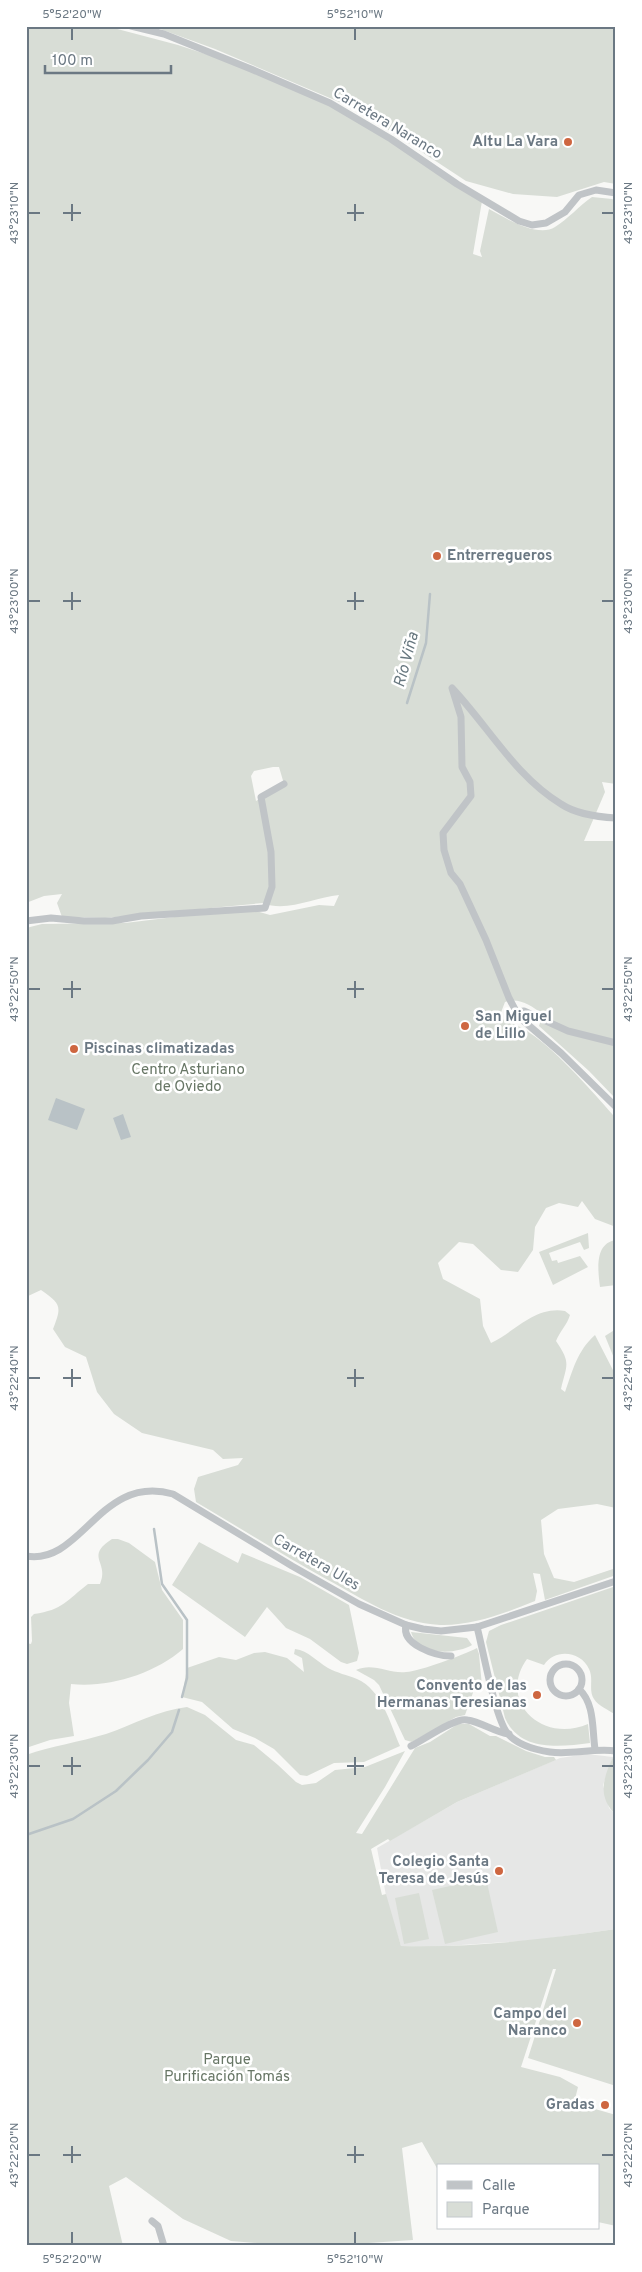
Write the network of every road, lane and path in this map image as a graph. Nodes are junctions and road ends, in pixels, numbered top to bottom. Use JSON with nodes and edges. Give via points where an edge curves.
{"nodes":[{"id":1,"x":132,"y":26,"type":"edge"},
{"id":2,"x":616,"y":193,"type":"edge"},
{"id":3,"x":284,"y":784,"type":"dead end"},
{"id":4,"x":616,"y":818,"type":"edge"},
{"id":5,"x":26,"y":921,"type":"edge"},
{"id":6,"x":518,"y":1012,"type":"junction"},
{"id":7,"x":616,"y":1043,"type":"edge"},
{"id":8,"x":616,"y":1107,"type":"edge"},
{"id":9,"x":26,"y":1556,"type":"edge"},
{"id":10,"x":616,"y":1581,"type":"edge"},
{"id":11,"x":406,"y":1625,"type":"junction"},
{"id":12,"x":477,"y":1627,"type":"junction"},
{"id":13,"x":450,"y":1656,"type":"dead end"},
{"id":14,"x":579,"y":1689,"type":"junction"},
{"id":15,"x":508,"y":1734,"type":"junction"},
{"id":16,"x":411,"y":1746,"type":"dead end"},
{"id":17,"x":595,"y":1749,"type":"junction"},
{"id":18,"x":616,"y":1751,"type":"edge"},
{"id":19,"x":152,"y":2221,"type":"dead end"},
{"id":20,"x":164,"y":2246,"type":"edge"}],
"edges":[{"from":1,"to":2,"type":"street","name":"Carretera Naranco","via":[[164,34],[251,68],[330,104],[519,221],[532,225],[546,224],[565,212],[579,194],[596,190]]},
{"from":3,"to":5,"type":"street","via":[[261,797],[271,852],[272,886],[265,908],[141,916],[112,921],[51,918]]},
{"from":4,"to":6,"type":"street","via":[[597,817],[562,805],[525,776],[452,688],[461,717],[462,767],[470,782],[471,796],[443,833],[444,850],[451,873],[460,884]]},
{"from":6,"to":7,"type":"street","via":[[524,1010],[568,1031]]},
{"from":6,"to":8,"type":"street","via":[[519,1017],[562,1052]]},
{"from":9,"to":11,"type":"street","name":"Carretera Ules","via":[[48,1554],[67,1544],[112,1504],[132,1493],[152,1489],[173,1494],[359,1604]]},
{"from":10,"to":12,"type":"street","name":"Carretera Ules"},
{"from":11,"to":12,"type":"street","name":"Carretera Ules","via":[[441,1631]]},
{"from":11,"to":13,"type":"street","via":[[407,1635],[416,1644],[442,1656]]},
{"from":12,"to":15,"type":"street","via":[[500,1719]]},
{"from":14,"to":14,"type":"street","via":[[582,1677],[575,1666],[562,1664],[552,1672],[550,1685],[556,1693],[570,1695]]},
{"from":14,"to":17,"type":"street","via":[[590,1706]]},
{"from":15,"to":16,"type":"street","via":[[460,1719]]},
{"from":15,"to":17,"type":"street","via":[[528,1747],[552,1752]]},
{"from":17,"to":18,"type":"street"},
{"from":19,"to":20,"type":"street","via":[[158,2226]]}]}
